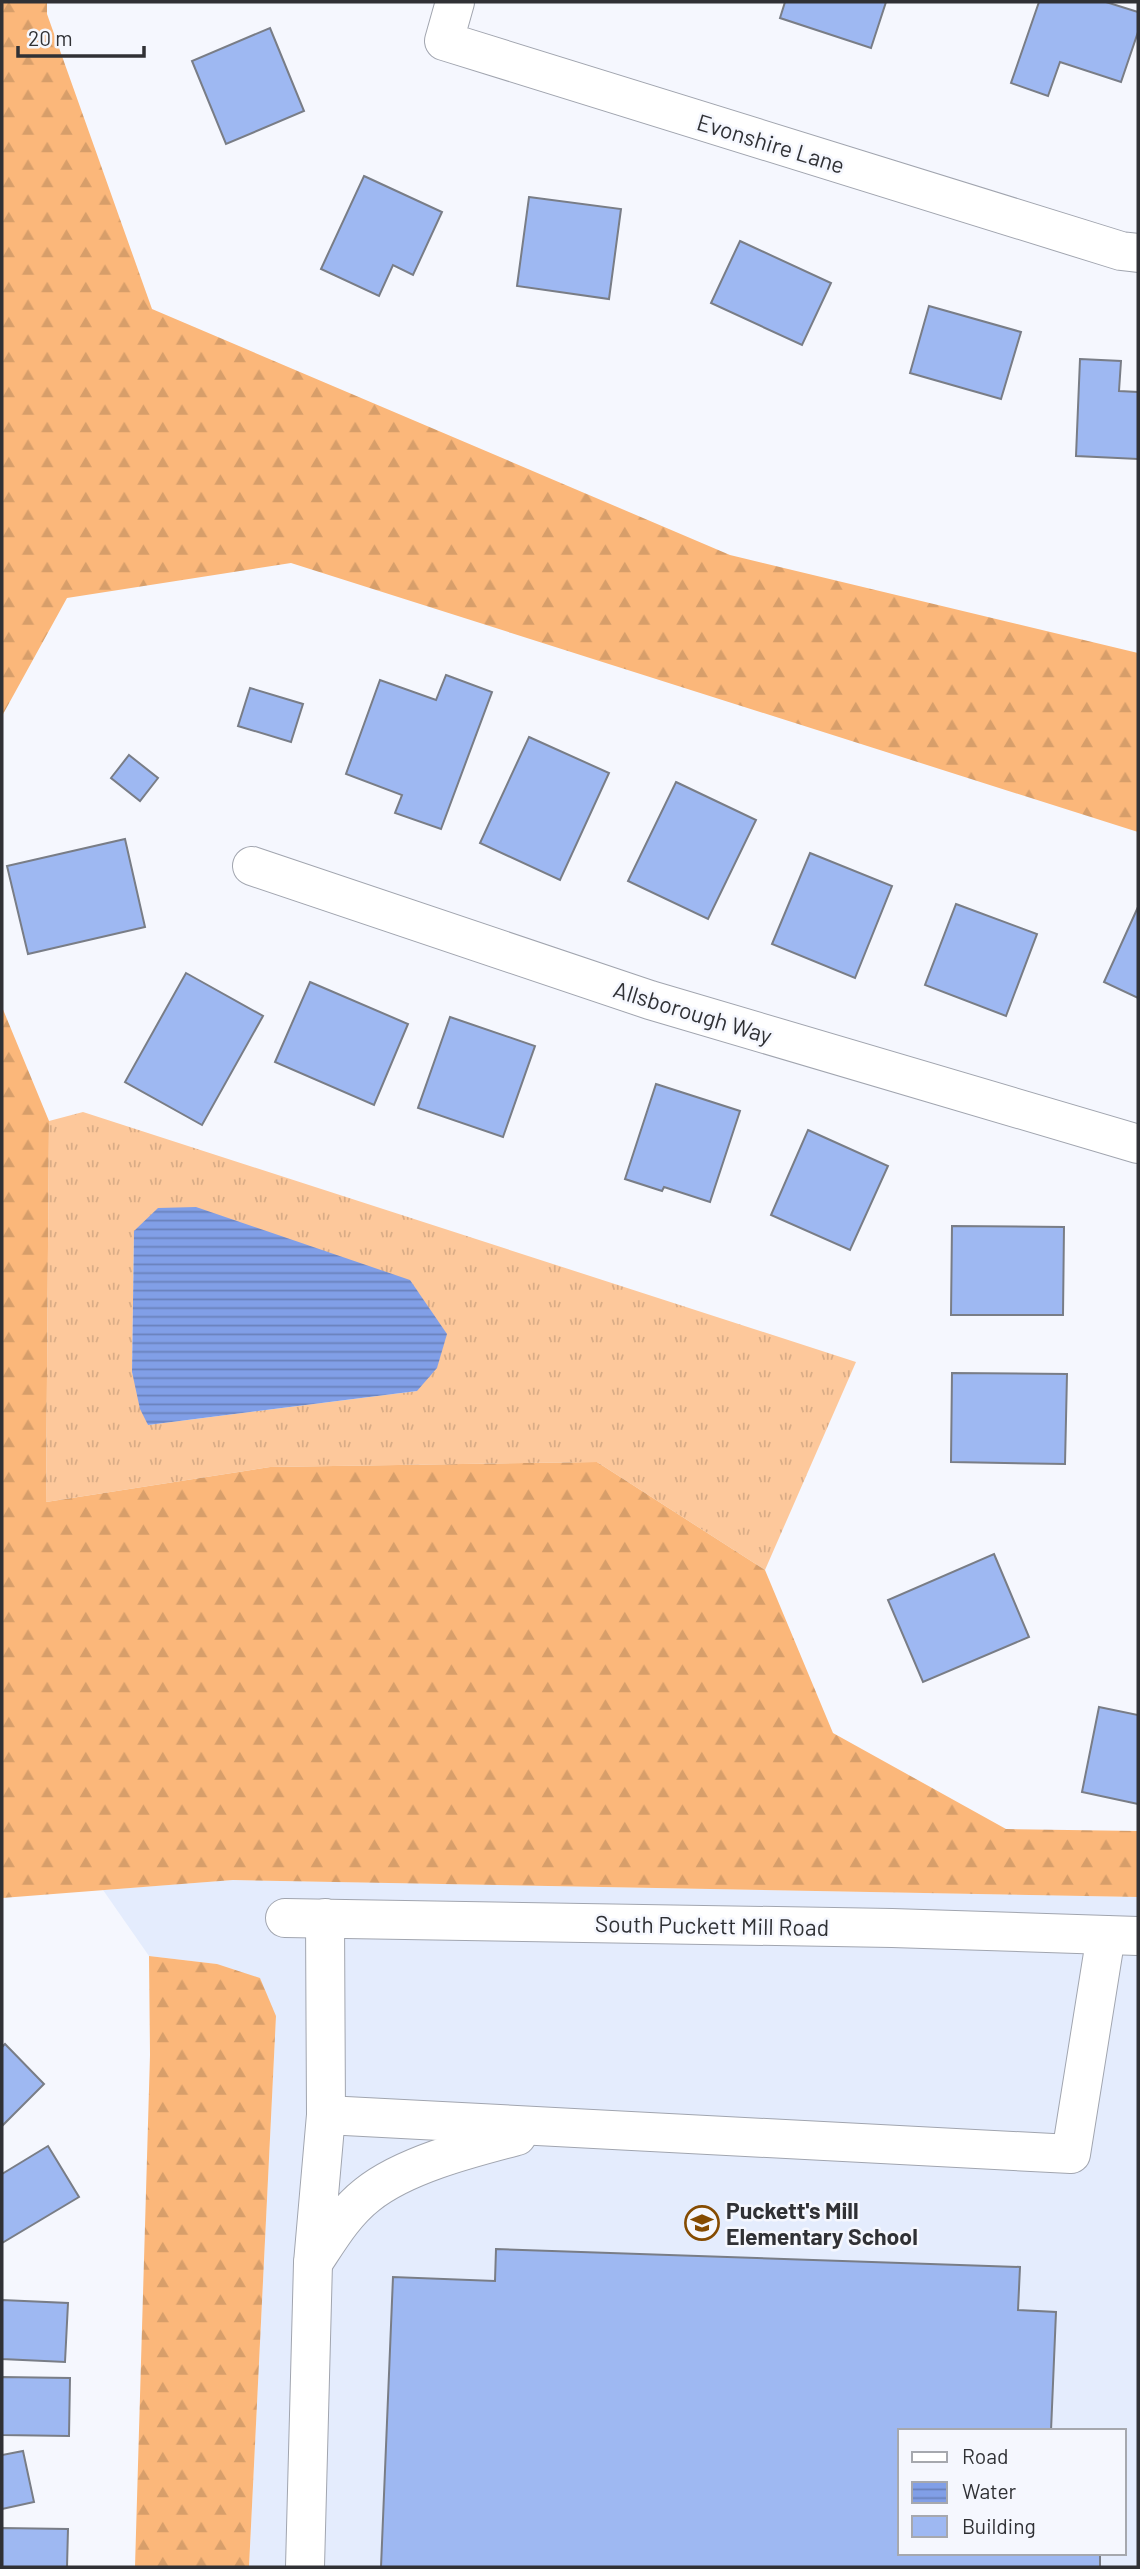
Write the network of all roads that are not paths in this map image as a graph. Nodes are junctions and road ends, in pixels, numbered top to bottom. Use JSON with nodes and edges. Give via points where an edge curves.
{"nodes":[{"id":1,"x":456,"y":2,"type":"edge"},
{"id":2,"x":1138,"y":253,"type":"edge"},
{"id":3,"x":251,"y":866,"type":"dead end"},
{"id":4,"x":1138,"y":1144,"type":"edge"},
{"id":5,"x":285,"y":1918,"type":"dead end"},
{"id":6,"x":325,"y":1918,"type":"junction"},
{"id":7,"x":1122,"y":1936,"type":"edge"},
{"id":8,"x":326,"y":2115,"type":"junction"},
{"id":9,"x":578,"y":2128,"type":"junction"},
{"id":10,"x":313,"y":2263,"type":"junction"},
{"id":11,"x":305,"y":2567,"type":"edge"}],
"edges":[{"from":1,"to":2,"type":"street","name":"Evonshire Lane","via":[[444,41]]},
{"from":3,"to":4,"type":"street","name":"Allsborough Way","via":[[650,1000]]},
{"from":5,"to":6,"type":"street","name":"South Puckett Mill Road"},
{"from":6,"to":7,"type":"street","name":"South Puckett Mill Road"},
{"from":6,"to":8,"type":"street"},
{"from":7,"to":9,"type":"street","via":[[1071,2154]]},
{"from":8,"to":9,"type":"street"},
{"from":8,"to":10,"type":"street"},
{"from":9,"to":10,"type":"street","via":[[540,2131],[480,2145],[392,2179],[366,2195],[343,2218]]},
{"from":10,"to":11,"type":"street"}]}
